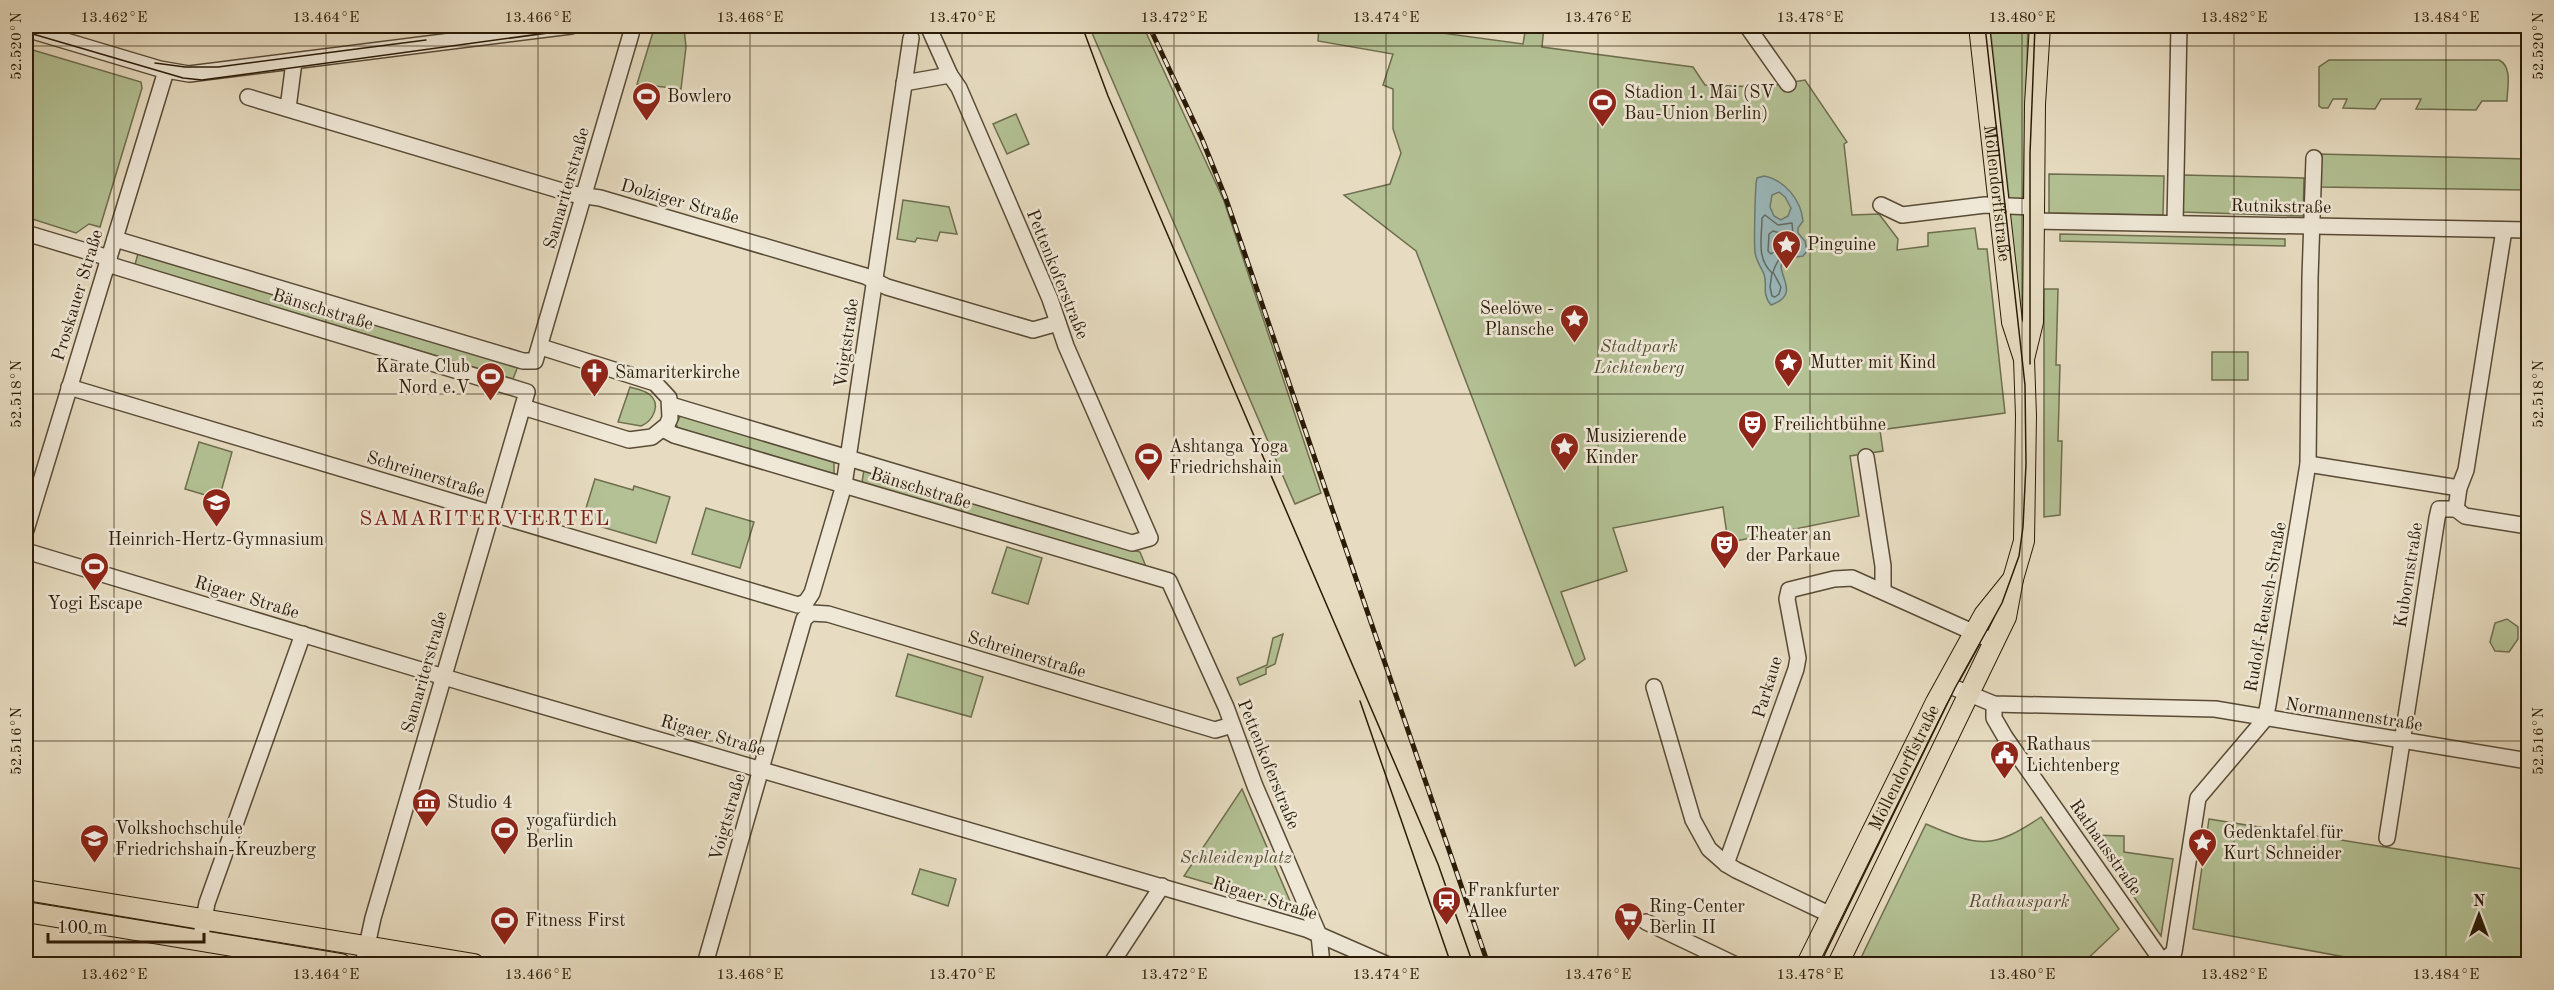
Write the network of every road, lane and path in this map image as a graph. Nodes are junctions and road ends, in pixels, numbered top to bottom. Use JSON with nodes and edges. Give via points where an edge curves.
{"nodes":[{"id":1,"x":571,"y":26,"type":"edge"},
{"id":2,"x":631,"y":26,"type":"edge"},
{"id":3,"x":928,"y":26,"type":"edge"},
{"id":4,"x":1747,"y":26,"type":"edge"},
{"id":5,"x":1979,"y":26,"type":"edge"},
{"id":6,"x":2040,"y":26,"type":"edge"},
{"id":7,"x":2179,"y":26,"type":"edge"},
{"id":8,"x":26,"y":29,"type":"edge"},
{"id":9,"x":488,"y":31,"type":"edge"},
{"id":10,"x":911,"y":38,"type":"dead end"},
{"id":11,"x":294,"y":62,"type":"junction"},
{"id":12,"x":166,"y":70,"type":"junction"},
{"id":13,"x":950,"y":75,"type":"junction"},
{"id":14,"x":904,"y":83,"type":"junction"},
{"id":15,"x":1788,"y":84,"type":"dead end"},
{"id":16,"x":248,"y":97,"type":"dead end"},
{"id":17,"x":288,"y":108,"type":"junction"},
{"id":18,"x":2314,"y":158,"type":"dead end"},
{"id":19,"x":584,"y":196,"type":"junction"},
{"id":20,"x":1881,"y":205,"type":"dead end"},
{"id":21,"x":2000,"y":207,"type":"junction"},
{"id":22,"x":2033,"y":214,"type":"junction"},
{"id":23,"x":2175,"y":223,"type":"junction"},
{"id":24,"x":2313,"y":227,"type":"junction"},
{"id":25,"x":2504,"y":230,"type":"junction"},
{"id":26,"x":2529,"y":230,"type":"edge"},
{"id":27,"x":26,"y":233,"type":"edge"},
{"id":28,"x":115,"y":238,"type":"junction"},
{"id":29,"x":108,"y":261,"type":"junction"},
{"id":30,"x":874,"y":281,"type":"junction"},
{"id":31,"x":1058,"y":323,"type":"junction"},
{"id":32,"x":538,"y":354,"type":"junction"},
{"id":33,"x":2024,"y":359,"type":"junction"},
{"id":34,"x":69,"y":387,"type":"junction"},
{"id":35,"x":527,"y":392,"type":"joint"},
{"id":36,"x":671,"y":405,"type":"junction"},
{"id":37,"x":523,"y":407,"type":"junction"},
{"id":38,"x":663,"y":429,"type":"junction"},
{"id":39,"x":1866,"y":457,"type":"dead end"},
{"id":40,"x":849,"y":458,"type":"junction"},
{"id":41,"x":2308,"y":464,"type":"junction"},
{"id":42,"x":844,"y":485,"type":"junction"},
{"id":43,"x":2459,"y":488,"type":"junction"},
{"id":44,"x":2456,"y":509,"type":"junction"},
{"id":45,"x":491,"y":513,"type":"junction"},
{"id":46,"x":2529,"y":526,"type":"edge"},
{"id":47,"x":26,"y":530,"type":"edge"},
{"id":48,"x":1150,"y":538,"type":"joint"},
{"id":49,"x":26,"y":551,"type":"edge"},
{"id":50,"x":2013,"y":579,"type":"junction"},
{"id":51,"x":1170,"y":581,"type":"joint"},
{"id":52,"x":1883,"y":591,"type":"junction"},
{"id":53,"x":808,"y":607,"type":"junction"},
{"id":54,"x":1974,"y":632,"type":"junction"},
{"id":55,"x":303,"y":634,"type":"junction"},
{"id":56,"x":1995,"y":642,"type":"junction"},
{"id":57,"x":443,"y":676,"type":"junction"},
{"id":58,"x":1946,"y":684,"type":"junction"},
{"id":59,"x":1654,"y":687,"type":"dead end"},
{"id":60,"x":1970,"y":694,"type":"junction"},
{"id":61,"x":1994,"y":704,"type":"junction"},
{"id":62,"x":2265,"y":719,"type":"junction"},
{"id":63,"x":1232,"y":725,"type":"junction"},
{"id":64,"x":2402,"y":741,"type":"junction"},
{"id":65,"x":2529,"y":761,"type":"edge"},
{"id":66,"x":761,"y":769,"type":"junction"},
{"id":67,"x":2387,"y":838,"type":"dead end"},
{"id":68,"x":1726,"y":864,"type":"junction"},
{"id":69,"x":1162,"y":886,"type":"junction"},
{"id":70,"x":26,"y":890,"type":"edge"},
{"id":71,"x":26,"y":912,"type":"edge"},
{"id":72,"x":1831,"y":915,"type":"junction"},
{"id":73,"x":203,"y":920,"type":"junction"},
{"id":74,"x":1646,"y":922,"type":"dead end"},
{"id":75,"x":1319,"y":935,"type":"junction"},
{"id":76,"x":200,"y":941,"type":"junction"},
{"id":77,"x":365,"y":956,"type":"edge"},
{"id":78,"x":253,"y":957,"type":"edge"},
{"id":79,"x":2163,"y":963,"type":"edge"},
{"id":80,"x":341,"y":964,"type":"edge"},
{"id":81,"x":474,"y":964,"type":"edge"},
{"id":82,"x":705,"y":964,"type":"edge"},
{"id":83,"x":1111,"y":964,"type":"edge"},
{"id":84,"x":1322,"y":964,"type":"edge"},
{"id":85,"x":1386,"y":964,"type":"edge"},
{"id":86,"x":1734,"y":964,"type":"edge"},
{"id":87,"x":1807,"y":964,"type":"edge"},
{"id":88,"x":1838,"y":964,"type":"edge"}],
"edges":[{"from":1,"to":9,"type":"street"},
{"from":2,"to":19,"type":"street","name":"Samariterstraße"},
{"from":3,"to":13,"type":"street","name":"Pettenkoferstraße"},
{"from":4,"to":15,"type":"street"},
{"from":5,"to":21,"type":"main road","name":"Möllendorffstraße"},
{"from":6,"to":22,"type":"main road","name":"Möllendorffstraße","via":[[2034,104]]},
{"from":7,"to":23,"type":"street"},
{"from":8,"to":12,"type":"street"},
{"from":9,"to":11,"type":"street"},
{"from":10,"to":14,"type":"street","name":"Voigtstraße"},
{"from":11,"to":12,"type":"street","via":[[189,74]]},
{"from":11,"to":17,"type":"street"},
{"from":12,"to":28,"type":"street","name":"Proskauer Straße"},
{"from":13,"to":14,"type":"street"},
{"from":13,"to":31,"type":"street","name":"Pettenkoferstraße","via":[[959,88]]},
{"from":14,"to":30,"type":"street","name":"Voigtstraße"},
{"from":16,"to":17,"type":"street","name":"Dolziger Straße"},
{"from":17,"to":19,"type":"street","name":"Dolziger Straße"},
{"from":18,"to":24,"type":"street","name":"Rudolf-Reusch-Straße"},
{"from":19,"to":30,"type":"street","name":"Dolziger Straße"},
{"from":19,"to":32,"type":"street","name":"Samariterstraße"},
{"from":20,"to":21,"type":"street","name":"Rutnikstraße","via":[[1902,214],[1985,205]]},
{"from":21,"to":22,"type":"street","name":"Rutnikstraße"},
{"from":21,"to":33,"type":"main road","name":"Möllendorffstraße","via":[[2012,322]]},
{"from":22,"to":23,"type":"street","name":"Rutnikstraße"},
{"from":22,"to":33,"type":"main road","name":"Möllendorffstraße","via":[[2033,322]]},
{"from":23,"to":24,"type":"street","name":"Rutnikstraße"},
{"from":24,"to":25,"type":"street","name":"Rutnikstraße"},
{"from":24,"to":41,"type":"street","name":"Rudolf-Reusch-Straße"},
{"from":25,"to":26,"type":"street","name":"Rutnikstraße"},
{"from":25,"to":43,"type":"street","via":[[2468,460]]},
{"from":27,"to":29,"type":"street","name":"Bänschstraße"},
{"from":28,"to":29,"type":"street","name":"Proskauer Straße"},
{"from":28,"to":32,"type":"street","name":"Bänschstraße","via":[[524,361]]},
{"from":29,"to":34,"type":"street","name":"Proskauer Straße"},
{"from":29,"to":35,"type":"street","name":"Bänschstraße"},
{"from":30,"to":31,"type":"street","name":"Dolziger Straße","via":[[1033,330]]},
{"from":30,"to":40,"type":"street","name":"Voigtstraße"},
{"from":31,"to":48,"type":"street","name":"Pettenkoferstraße"},
{"from":32,"to":36,"type":"street","name":"Bänschstraße","via":[[644,378],[663,389]]},
{"from":33,"to":50,"type":"main road","name":"Möllendorffstraße","via":[[2024,541]]},
{"from":34,"to":45,"type":"street","name":"Schreinerstraße"},
{"from":34,"to":47,"type":"street","name":"Proskauer Straße"},
{"from":35,"to":37,"type":"street","name":"Samariterstraße"},
{"from":36,"to":38,"type":"street","via":[[670,418]]},
{"from":36,"to":40,"type":"street","name":"Bänschstraße"},
{"from":37,"to":38,"type":"street","via":[[629,440],[646,440]]},
{"from":37,"to":45,"type":"street","name":"Samariterstraße"},
{"from":38,"to":42,"type":"street","name":"Bänschstraße"},
{"from":39,"to":52,"type":"street","via":[[1883,566]]},
{"from":40,"to":42,"type":"street","name":"Voigtstraße"},
{"from":40,"to":48,"type":"street","name":"Bänschstraße","via":[[1132,543]]},
{"from":41,"to":43,"type":"street"},
{"from":41,"to":62,"type":"street","name":"Rudolf-Reusch-Straße"},
{"from":42,"to":51,"type":"street","name":"Bänschstraße"},
{"from":42,"to":53,"type":"street","name":"Voigtstraße"},
{"from":43,"to":44,"type":"street"},
{"from":44,"to":46,"type":"street","via":[[2465,516]]},
{"from":44,"to":64,"type":"street","name":"Kubornstraße","via":[[2439,509]]},
{"from":45,"to":53,"type":"street","name":"Schreinerstraße"},
{"from":45,"to":57,"type":"street","name":"Samariterstraße"},
{"from":49,"to":55,"type":"street","name":"Rigaer Straße"},
{"from":50,"to":54,"type":"main road","name":"Möllendorffstraße","via":[[1990,604]]},
{"from":50,"to":56,"type":"main road","name":"Möllendorffstraße","via":[[2006,617]]},
{"from":51,"to":63,"type":"street","name":"Pettenkoferstraße"},
{"from":52,"to":54,"type":"street","name":"Parkaue"},
{"from":52,"to":68,"type":"street","name":"Parkaue","via":[[1852,578],[1789,590],[1796,669]]},
{"from":53,"to":63,"type":"street","name":"Schreinerstraße","via":[[1215,730]]},
{"from":53,"to":66,"type":"street","name":"Voigtstraße"},
{"from":54,"to":56,"type":"street","name":"Parkaue"},
{"from":54,"to":58,"type":"main road","name":"Möllendorffstraße"},
{"from":55,"to":57,"type":"street","name":"Rigaer Straße"},
{"from":55,"to":73,"type":"street"},
{"from":56,"to":60,"type":"main road","name":"Möllendorffstraße"},
{"from":57,"to":66,"type":"street","name":"Rigaer Straße"},
{"from":57,"to":77,"type":"street","name":"Samariterstraße"},
{"from":58,"to":60,"type":"street"},
{"from":58,"to":72,"type":"main road","name":"Möllendorffstraße"},
{"from":59,"to":68,"type":"street","via":[[1693,820],[1709,849]]},
{"from":60,"to":61,"type":"street"},
{"from":60,"to":88,"type":"main road","name":"Möllendorffstraße"},
{"from":61,"to":62,"type":"street","name":"Normannenstraße","via":[[2215,709]]},
{"from":61,"to":79,"type":"street","name":"Rathausstraße","via":[[1994,718],[2005,737]]},
{"from":62,"to":64,"type":"street","name":"Normannenstraße"},
{"from":62,"to":79,"type":"street","name":"Rudolf-Reusch-Straße","via":[[2199,798],[2174,952]]},
{"from":63,"to":75,"type":"street","name":"Pettenkoferstraße"},
{"from":64,"to":65,"type":"street","name":"Normannenstraße"},
{"from":64,"to":67,"type":"street","name":"Kubornstraße"},
{"from":66,"to":69,"type":"street","name":"Rigaer Straße"},
{"from":66,"to":82,"type":"street","name":"Voigtstraße"},
{"from":68,"to":72,"type":"street"},
{"from":69,"to":75,"type":"street","name":"Rigaer Straße"},
{"from":69,"to":83,"type":"street"},
{"from":70,"to":73,"type":"main road"},
{"from":71,"to":76,"type":"main road"},
{"from":72,"to":87,"type":"main road","name":"Möllendorffstraße"},
{"from":73,"to":76,"type":"street"},
{"from":73,"to":77,"type":"main road"},
{"from":74,"to":86,"type":"street"},
{"from":75,"to":84,"type":"street","name":"Pettenkoferstraße"},
{"from":75,"to":85,"type":"street","name":"Rigaer Straße"},
{"from":76,"to":78,"type":"main road"},
{"from":77,"to":81,"type":"main road"},
{"from":78,"to":80,"type":"main road"}]}
